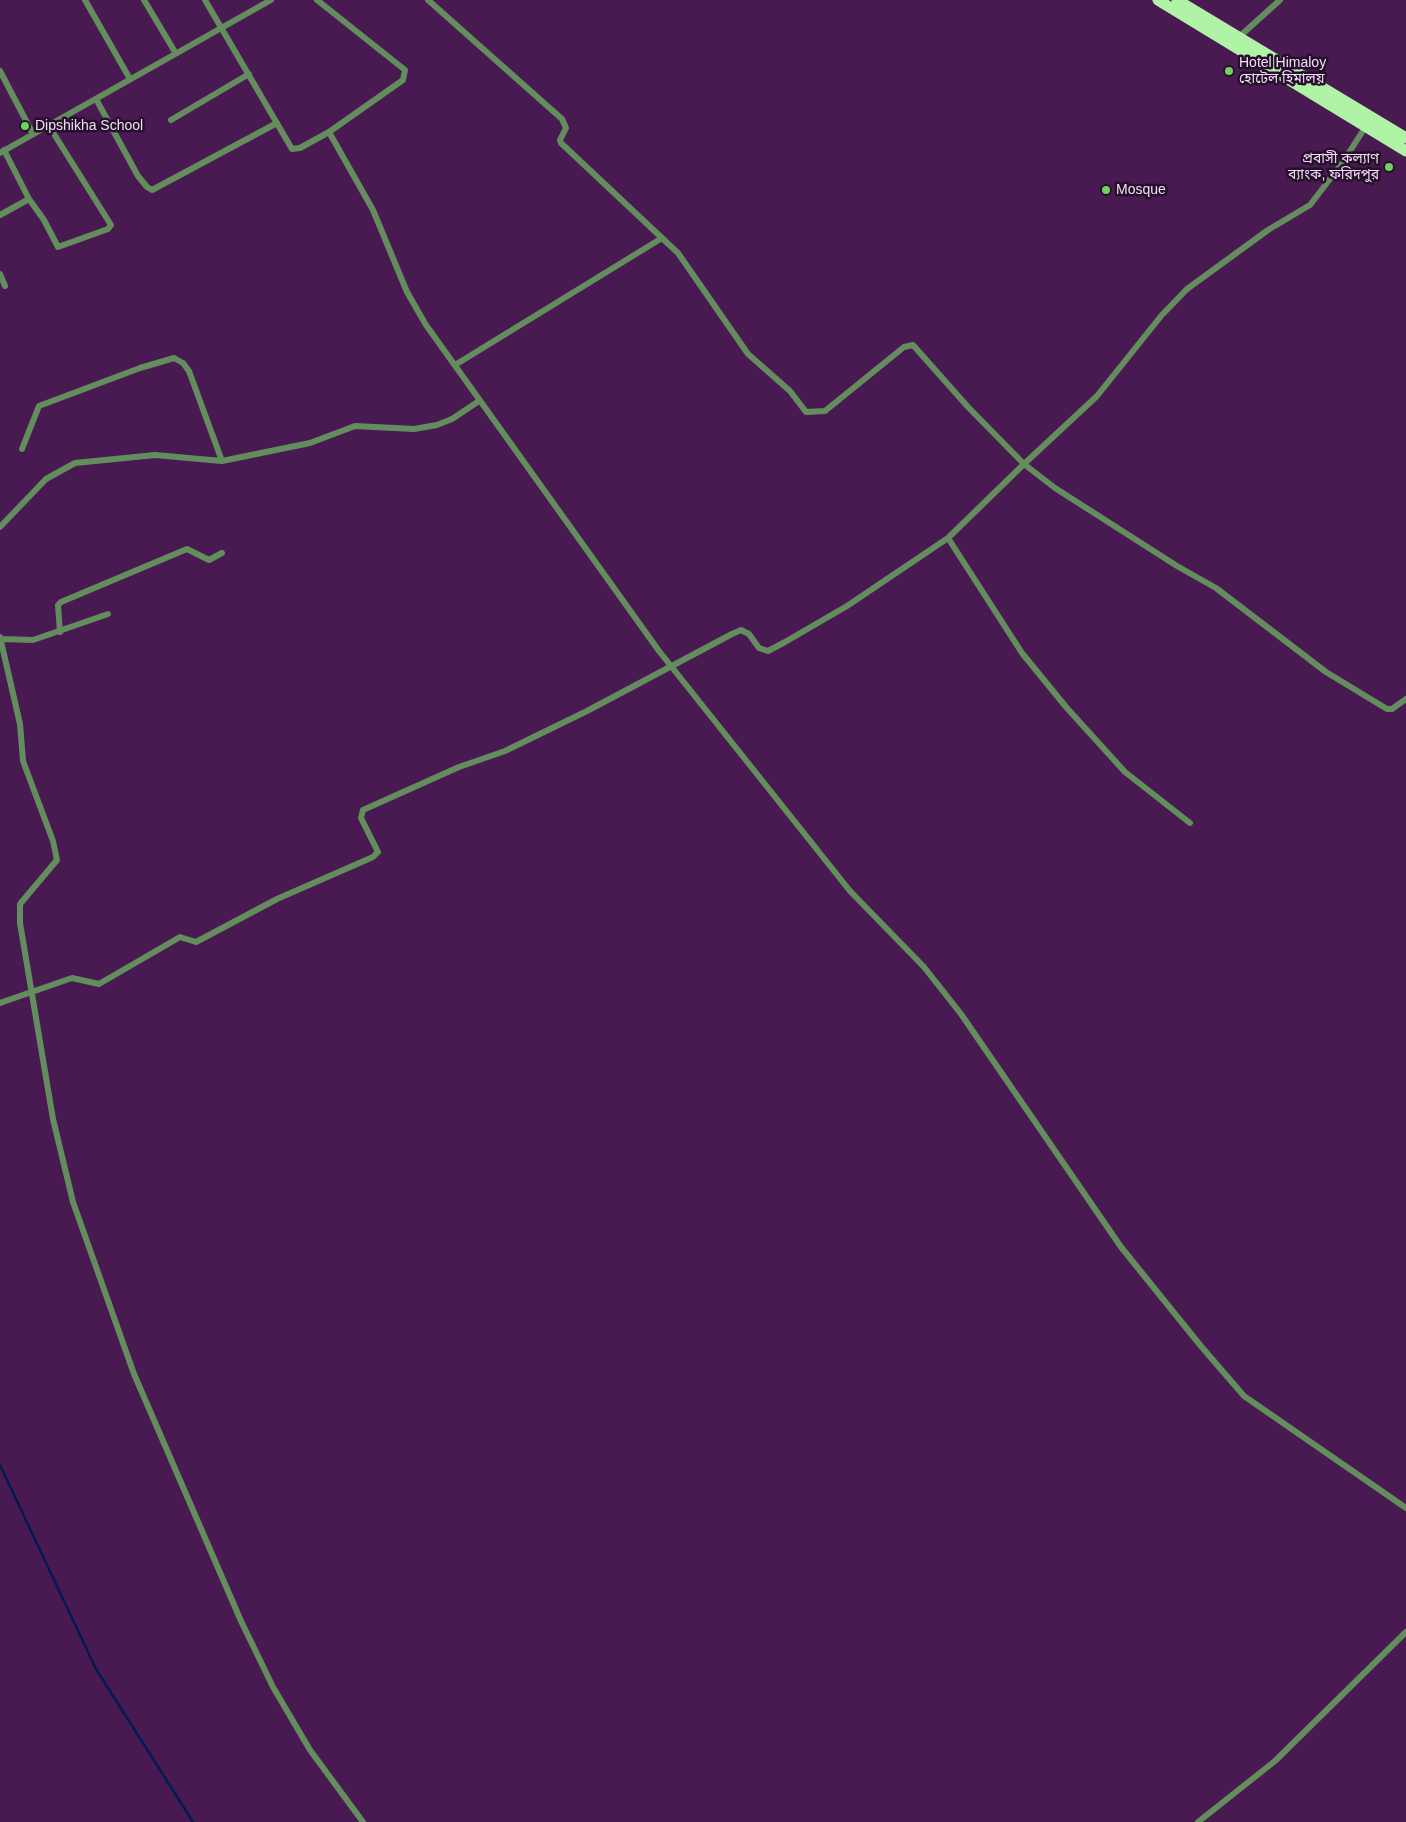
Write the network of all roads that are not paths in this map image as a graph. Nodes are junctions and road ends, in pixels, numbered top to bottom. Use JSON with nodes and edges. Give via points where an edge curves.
{"nodes":[{"id":1,"x":85,"y":0,"type":"edge"},
{"id":2,"x":144,"y":0,"type":"edge"},
{"id":3,"x":205,"y":0,"type":"edge"},
{"id":4,"x":271,"y":0,"type":"edge"},
{"id":5,"x":317,"y":0,"type":"edge"},
{"id":6,"x":428,"y":0,"type":"edge"},
{"id":7,"x":1158,"y":0,"type":"edge"},
{"id":8,"x":1280,"y":0,"type":"edge"},
{"id":9,"x":1175,"y":3,"type":"edge"},
{"id":10,"x":221,"y":28,"type":"junction"},
{"id":11,"x":1239,"y":38,"type":"junction"},
{"id":12,"x":175,"y":52,"type":"junction"},
{"id":13,"x":0,"y":71,"type":"edge"},
{"id":14,"x":249,"y":74,"type":"junction"},
{"id":15,"x":130,"y":79,"type":"junction"},
{"id":16,"x":1319,"y":91,"type":"junction"},
{"id":17,"x":96,"y":99,"type":"junction"},
{"id":18,"x":171,"y":120,"type":"dead end"},
{"id":19,"x":277,"y":123,"type":"junction"},
{"id":20,"x":49,"y":126,"type":"junction"},
{"id":21,"x":1366,"y":126,"type":"junction"},
{"id":22,"x":330,"y":132,"type":"junction"},
{"id":23,"x":34,"y":134,"type":"junction"},
{"id":24,"x":1406,"y":138,"type":"edge"},
{"id":25,"x":2,"y":151,"type":"edge"},
{"id":26,"x":1406,"y":151,"type":"edge"},
{"id":27,"x":29,"y":199,"type":"junction"},
{"id":28,"x":0,"y":216,"type":"edge"},
{"id":29,"x":662,"y":238,"type":"junction"},
{"id":30,"x":0,"y":274,"type":"edge"},
{"id":31,"x":5,"y":286,"type":"dead end"},
{"id":32,"x":454,"y":365,"type":"junction"},
{"id":33,"x":479,"y":401,"type":"junction"},
{"id":34,"x":22,"y":449,"type":"dead end"},
{"id":35,"x":222,"y":461,"type":"junction"},
{"id":36,"x":1024,"y":464,"type":"junction"},
{"id":37,"x":0,"y":527,"type":"edge"},
{"id":38,"x":0,"y":531,"type":"edge"},
{"id":39,"x":948,"y":538,"type":"junction"},
{"id":40,"x":222,"y":553,"type":"dead end"},
{"id":41,"x":108,"y":614,"type":"dead end"},
{"id":42,"x":60,"y":632,"type":"junction"},
{"id":43,"x":0,"y":638,"type":"edge"},
{"id":44,"x":670,"y":665,"type":"junction"},
{"id":45,"x":1406,"y":699,"type":"edge"},
{"id":46,"x":1190,"y":823,"type":"dead end"},
{"id":47,"x":32,"y":990,"type":"junction"},
{"id":48,"x":0,"y":1003,"type":"edge"},
{"id":49,"x":1406,"y":1508,"type":"edge"},
{"id":50,"x":1406,"y":1632,"type":"edge"},
{"id":51,"x":363,"y":1822,"type":"edge"},
{"id":52,"x":1198,"y":1822,"type":"edge"}],
"edges":[{"from":1,"to":15,"type":"street"},
{"from":2,"to":12,"type":"street"},
{"from":3,"to":10,"type":"street"},
{"from":4,"to":10,"type":"street"},
{"from":5,"to":22,"type":"street","via":[[404,70],[405,75],[403,80]]},
{"from":6,"to":29,"type":"street","via":[[562,119],[566,128],[561,143]]},
{"from":7,"to":9,"type":"highway"},
{"from":8,"to":11,"type":"street"},
{"from":9,"to":11,"type":"highway"},
{"from":9,"to":16,"type":"highway"},
{"from":10,"to":12,"type":"street"},
{"from":10,"to":14,"type":"street"},
{"from":11,"to":16,"type":"highway"},
{"from":12,"to":15,"type":"street"},
{"from":13,"to":23,"type":"street"},
{"from":14,"to":18,"type":"street"},
{"from":14,"to":19,"type":"street"},
{"from":15,"to":17,"type":"street"},
{"from":16,"to":21,"type":"highway"},
{"from":16,"to":24,"type":"highway"},
{"from":17,"to":19,"type":"street","via":[[138,176],[152,190]]},
{"from":17,"to":20,"type":"street"},
{"from":19,"to":22,"type":"street","via":[[289,145],[296,149]]},
{"from":20,"to":23,"type":"street"},
{"from":20,"to":27,"type":"street","via":[[111,225],[108,229],[58,247]]},
{"from":21,"to":26,"type":"highway"},
{"from":21,"to":36,"type":"street","via":[[1310,205],[1268,230],[1186,289],[1097,396]]},
{"from":22,"to":32,"type":"street","via":[[373,210],[407,292]]},
{"from":23,"to":25,"type":"street"},
{"from":25,"to":27,"type":"street"},
{"from":27,"to":28,"type":"street"},
{"from":29,"to":32,"type":"street"},
{"from":29,"to":36,"type":"street","via":[[678,253],[748,354],[790,391],[806,412],[825,411],[904,347],[913,345]]},
{"from":30,"to":31,"type":"street"},
{"from":32,"to":33,"type":"street"},
{"from":33,"to":35,"type":"street","via":[[437,425],[414,429],[354,426],[310,443]]},
{"from":33,"to":44,"type":"street"},
{"from":34,"to":35,"type":"street","via":[[40,406],[174,358],[189,371]]},
{"from":35,"to":37,"type":"street","via":[[155,455],[75,463],[46,479]]},
{"from":36,"to":39,"type":"street"},
{"from":36,"to":45,"type":"street","via":[[1063,493],[1216,588],[1326,672],[1387,709]]},
{"from":37,"to":38,"type":"street"},
{"from":39,"to":44,"type":"street","via":[[847,606],[768,651],[759,648],[749,634],[741,630]]},
{"from":39,"to":46,"type":"street","via":[[1022,653],[1066,707],[1125,772]]},
{"from":40,"to":42,"type":"street","via":[[209,560],[187,549],[61,602],[58,605]]},
{"from":41,"to":42,"type":"street"},
{"from":42,"to":43,"type":"street","via":[[33,640]]},
{"from":43,"to":47,"type":"street","via":[[20,724],[23,761],[57,860],[20,904],[20,923]]},
{"from":44,"to":47,"type":"street","via":[[506,751],[459,767],[363,810],[361,818],[378,852],[373,857],[277,899],[196,942],[180,937],[99,984],[76,978]]},
{"from":44,"to":49,"type":"street","via":[[850,892],[924,967],[961,1014],[1121,1247],[1244,1396]]},
{"from":47,"to":48,"type":"street","via":[[17,999]]},
{"from":47,"to":51,"type":"street","via":[[53,1119],[73,1202],[134,1374],[273,1687],[310,1750]]},
{"from":50,"to":52,"type":"street","via":[[1275,1761]]}]}
